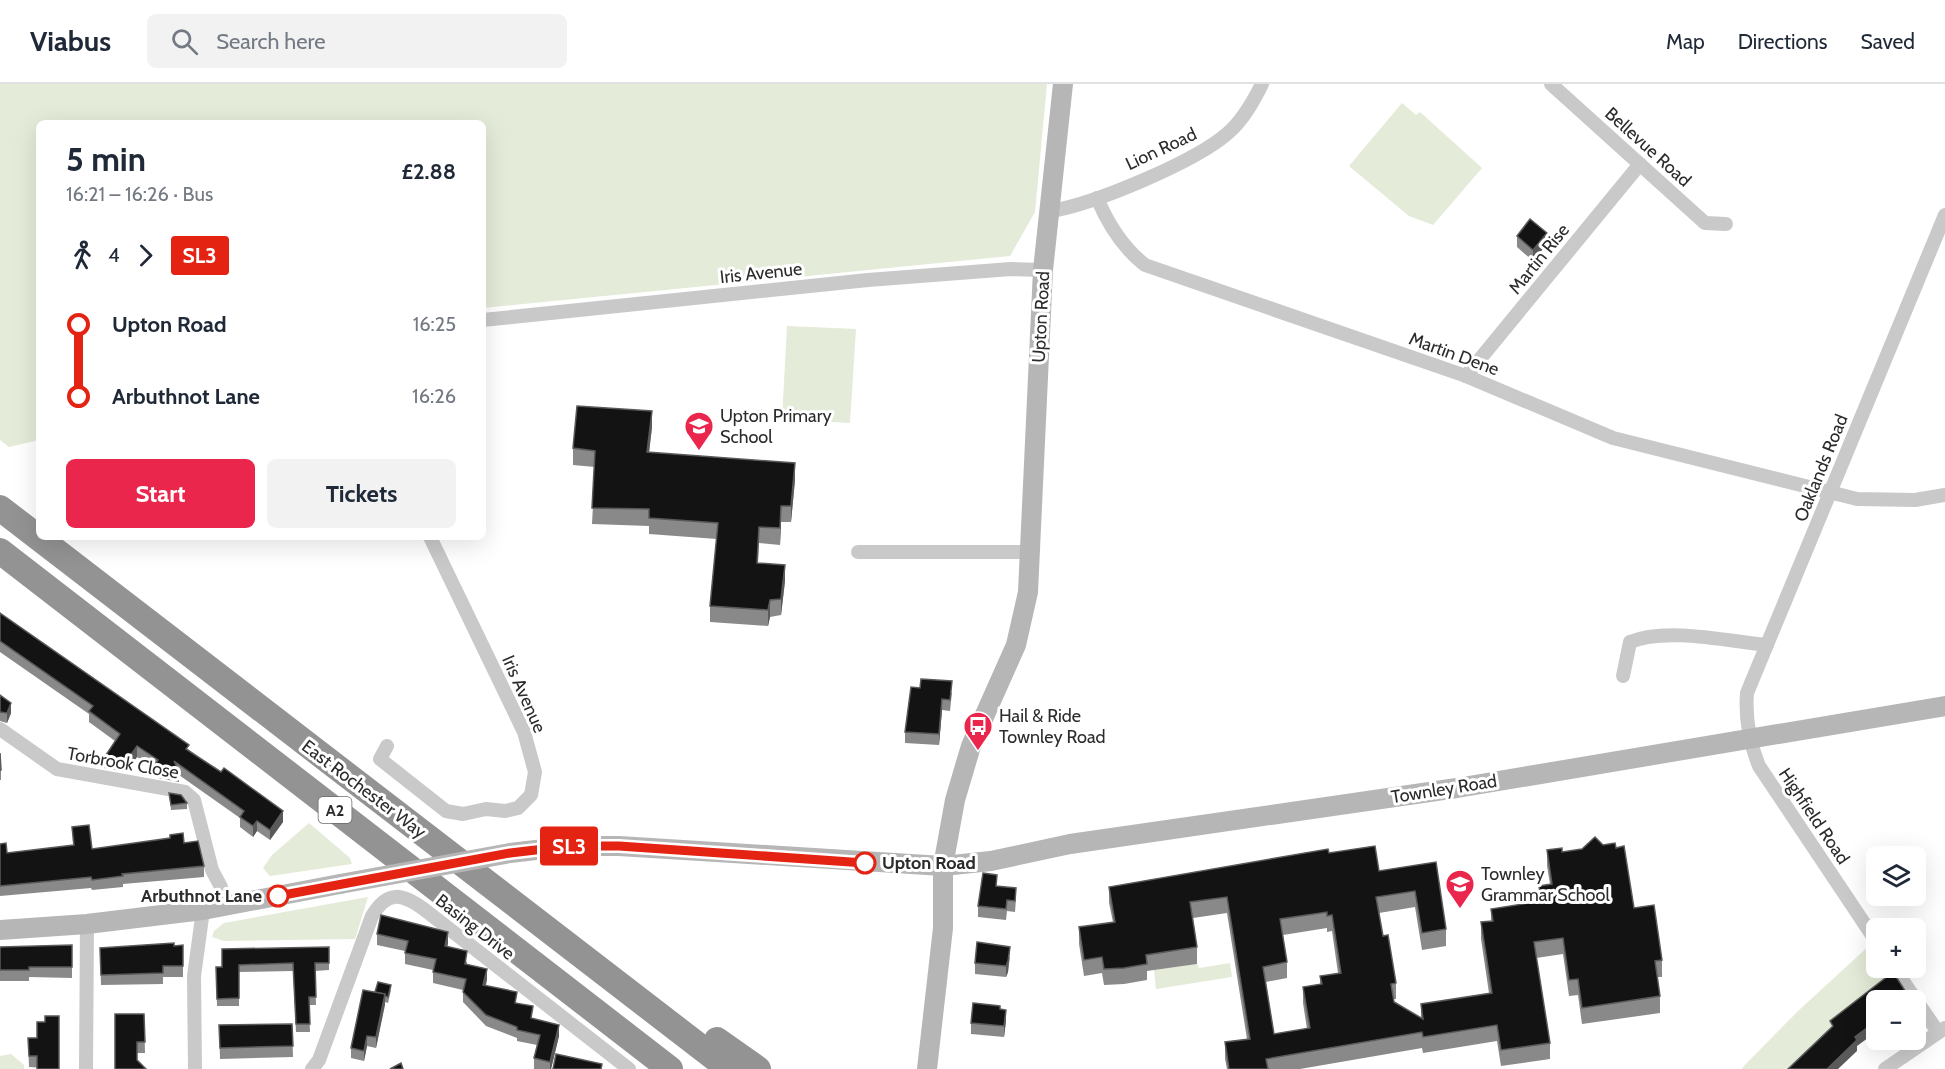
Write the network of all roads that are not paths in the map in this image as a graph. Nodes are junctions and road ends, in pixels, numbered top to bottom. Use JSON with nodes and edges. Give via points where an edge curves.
{"nodes":[{"id":1,"x":1063,"y":84,"type":"edge"},
{"id":2,"x":1262,"y":84,"type":"edge"},
{"id":3,"x":1551,"y":84,"type":"edge"},
{"id":4,"x":1640,"y":164,"type":"junction"},
{"id":5,"x":1097,"y":198,"type":"junction"},
{"id":6,"x":1051,"y":211,"type":"junction"},
{"id":7,"x":1945,"y":215,"type":"edge"},
{"id":8,"x":1726,"y":224,"type":"dead end"},
{"id":9,"x":1043,"y":270,"type":"junction"},
{"id":10,"x":486,"y":320,"type":"edge"},
{"id":11,"x":1466,"y":376,"type":"junction"},
{"id":12,"x":1831,"y":493,"type":"junction"},
{"id":13,"x":1945,"y":495,"type":"edge"},
{"id":14,"x":0,"y":508,"type":"edge"},
{"id":15,"x":36,"y":536,"type":"edge"},
{"id":16,"x":42,"y":540,"type":"edge"},
{"id":17,"x":431,"y":540,"type":"edge"},
{"id":18,"x":0,"y":550,"type":"edge"},
{"id":19,"x":858,"y":552,"type":"dead end"},
{"id":20,"x":1031,"y":552,"type":"junction"},
{"id":21,"x":1767,"y":645,"type":"junction"},
{"id":22,"x":1623,"y":676,"type":"dead end"},
{"id":23,"x":1945,"y":705,"type":"edge"},
{"id":24,"x":0,"y":729,"type":"edge"},
{"id":25,"x":1749,"y":738,"type":"junction"},
{"id":26,"x":387,"y":746,"type":"dead end"},
{"id":27,"x":943,"y":867,"type":"junction"},
{"id":28,"x":221,"y":887,"type":"dead end"},
{"id":29,"x":203,"y":910,"type":"junction"},
{"id":30,"x":87,"y":924,"type":"junction"},
{"id":31,"x":1866,"y":926,"type":"edge"},
{"id":32,"x":0,"y":930,"type":"edge"},
{"id":33,"x":1902,"y":978,"type":"edge"},
{"id":34,"x":665,"y":1017,"type":"junction"},
{"id":35,"x":1941,"y":1030,"type":"edge"},
{"id":36,"x":86,"y":1069,"type":"edge"},
{"id":37,"x":195,"y":1069,"type":"edge"},
{"id":38,"x":312,"y":1069,"type":"edge"},
{"id":39,"x":629,"y":1069,"type":"edge"},
{"id":40,"x":670,"y":1069,"type":"edge"},
{"id":41,"x":729,"y":1069,"type":"edge"},
{"id":42,"x":758,"y":1069,"type":"edge"},
{"id":43,"x":927,"y":1069,"type":"edge"},
{"id":44,"x":1885,"y":1069,"type":"edge"}],
"edges":[{"from":1,"to":6,"type":"street","name":"Upton Road"},
{"from":2,"to":5,"type":"street","name":"Lion Road","via":[[1243,117],[1210,146]]},
{"from":3,"to":4,"type":"street","name":"Bellevue Road"},
{"from":4,"to":8,"type":"street","name":"Bellevue Road","via":[[1705,223]]},
{"from":4,"to":11,"type":"street","name":"Martin Rise"},
{"from":5,"to":6,"type":"street","name":"Lion Road"},
{"from":5,"to":11,"type":"street","name":"Martin Dene","via":[[1107,221],[1145,266]]},
{"from":6,"to":9,"type":"street","name":"Upton Road"},
{"from":7,"to":12,"type":"street","name":"Oaklands Road"},
{"from":9,"to":10,"type":"street","name":"Iris Avenue","via":[[868,280]]},
{"from":9,"to":20,"type":"street","name":"Upton Road"},
{"from":11,"to":12,"type":"street","name":"Martin Dene","via":[[1613,438]]},
{"from":12,"to":13,"type":"street","name":"Martin Dene","via":[[1893,501]]},
{"from":12,"to":21,"type":"street","name":"Oaklands Road"},
{"from":14,"to":15,"type":"highway","name":"East Rochester Way","number":"A2"},
{"from":16,"to":34,"type":"highway","name":"East Rochester Way","number":"A2"},
{"from":17,"to":26,"type":"street","name":"Iris Avenue","via":[[524,732],[535,772],[531,795],[518,808],[505,811],[446,811],[380,759]]},
{"from":18,"to":40,"type":"highway","name":"East Rochester Way","number":"A2"},
{"from":19,"to":20,"type":"street"},
{"from":20,"to":27,"type":"street","name":"Upton Road","via":[[1028,592],[1016,645],[971,746],[955,800]]},
{"from":21,"to":22,"type":"street","via":[[1645,635],[1630,642]]},
{"from":21,"to":25,"type":"street","name":"Oaklands Road","via":[[1747,693]]},
{"from":23,"to":25,"type":"street","name":"Townley Road"},
{"from":24,"to":28,"type":"street","name":"Torbrook Close","via":[[57,769],[185,792],[194,800],[212,870]]},
{"from":25,"to":27,"type":"street","name":"Townley Road","via":[[1457,788],[1070,844]]},
{"from":25,"to":31,"type":"street","name":"Highfield Road","via":[[1759,766]]},
{"from":27,"to":29,"type":"street","bridge":true,"via":[[570,846],[510,853]]},
{"from":27,"to":43,"type":"street","name":"Upton Road","via":[[943,928]]},
{"from":29,"to":30,"type":"street"},
{"from":29,"to":37,"type":"street","via":[[194,976]]},
{"from":30,"to":32,"type":"street"},
{"from":30,"to":36,"type":"street"},
{"from":33,"to":35,"type":"street"},
{"from":34,"to":41,"type":"highway","name":"East Rochester Way","number":"A2"},
{"from":34,"to":42,"type":"highway","number":"A2","via":[[721,1042]]},
{"from":35,"to":44,"type":"street"},
{"from":38,"to":39,"type":"street","name":"Basing Drive","via":[[319,1060],[372,916],[389,897],[399,896],[425,910]]}]}
